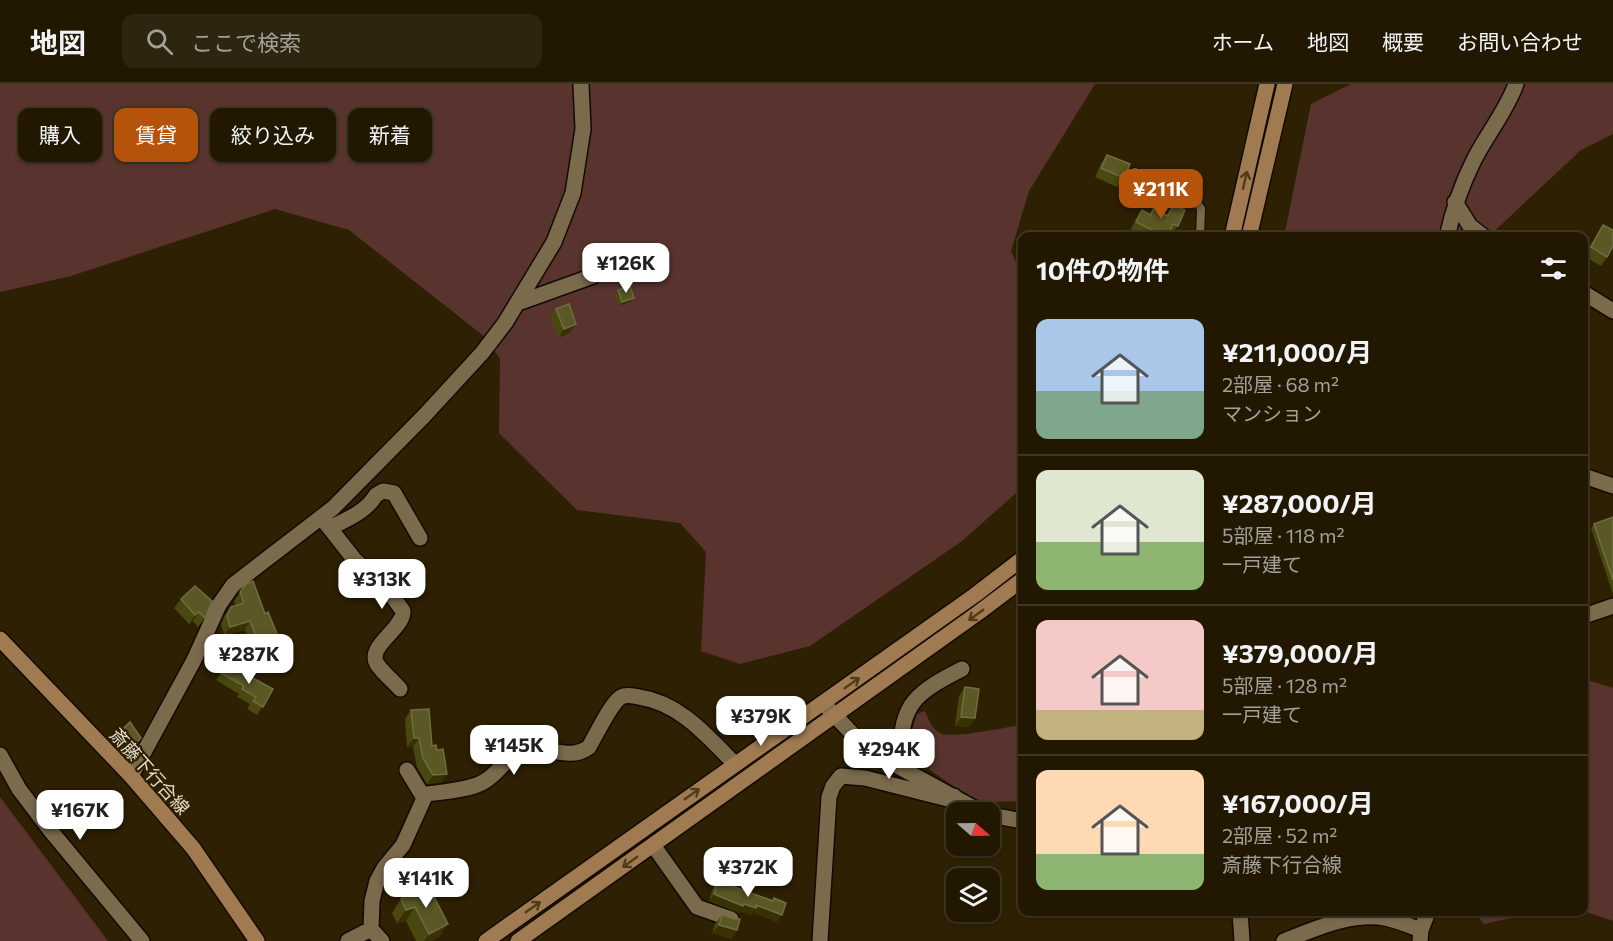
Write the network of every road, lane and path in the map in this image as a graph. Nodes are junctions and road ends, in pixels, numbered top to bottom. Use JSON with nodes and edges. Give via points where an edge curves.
{"nodes":[{"id":1,"x":581,"y":84,"type":"edge"},
{"id":2,"x":1267,"y":84,"type":"edge"},
{"id":3,"x":1285,"y":84,"type":"edge"},
{"id":4,"x":1516,"y":84,"type":"edge"},
{"id":5,"x":1135,"y":171,"type":"dead end"},
{"id":6,"x":1163,"y":183,"type":"junction"},
{"id":7,"x":1125,"y":200,"type":"dead end"},
{"id":8,"x":1455,"y":202,"type":"junction"},
{"id":9,"x":1200,"y":232,"type":"edge"},
{"id":10,"x":1233,"y":232,"type":"edge"},
{"id":11,"x":1251,"y":232,"type":"edge"},
{"id":12,"x":1449,"y":232,"type":"edge"},
{"id":13,"x":1478,"y":232,"type":"edge"},
{"id":14,"x":593,"y":276,"type":"dead end"},
{"id":15,"x":1588,"y":295,"type":"edge"},
{"id":16,"x":518,"y":303,"type":"junction"},
{"id":17,"x":1613,"y":311,"type":"edge"},
{"id":18,"x":1588,"y":477,"type":"edge"},
{"id":19,"x":1613,"y":486,"type":"edge"},
{"id":20,"x":325,"y":523,"type":"junction"},
{"id":21,"x":420,"y":538,"type":"dead end"},
{"id":22,"x":1018,"y":562,"type":"edge"},
{"id":23,"x":1018,"y":583,"type":"edge"},
{"id":24,"x":1613,"y":606,"type":"edge"},
{"id":25,"x":1588,"y":615,"type":"edge"},
{"id":26,"x":0,"y":639,"type":"edge"},
{"id":27,"x":962,"y":669,"type":"dead end"},
{"id":28,"x":400,"y":689,"type":"dead end"},
{"id":29,"x":823,"y":703,"type":"junction"},
{"id":30,"x":835,"y":715,"type":"junction"},
{"id":31,"x":0,"y":755,"type":"edge"},
{"id":32,"x":735,"y":764,"type":"junction"},
{"id":33,"x":899,"y":767,"type":"junction"},
{"id":34,"x":406,"y":770,"type":"dead end"},
{"id":35,"x":131,"y":776,"type":"junction"},
{"id":36,"x":954,"y":796,"type":"junction"},
{"id":37,"x":424,"y":798,"type":"junction"},
{"id":38,"x":964,"y":802,"type":"edge"},
{"id":39,"x":1000,"y":817,"type":"edge"},
{"id":40,"x":1018,"y":820,"type":"edge"},
{"id":41,"x":653,"y":845,"type":"junction"},
{"id":42,"x":1240,"y":916,"type":"edge"},
{"id":43,"x":1427,"y":916,"type":"edge"},
{"id":44,"x":731,"y":919,"type":"edge"},
{"id":45,"x":371,"y":929,"type":"junction"},
{"id":46,"x":1420,"y":935,"type":"edge"},
{"id":47,"x":142,"y":941,"type":"edge"},
{"id":48,"x":257,"y":941,"type":"edge"},
{"id":49,"x":348,"y":941,"type":"edge"},
{"id":50,"x":382,"y":941,"type":"edge"},
{"id":51,"x":486,"y":941,"type":"edge"},
{"id":52,"x":518,"y":941,"type":"edge"},
{"id":53,"x":820,"y":941,"type":"edge"},
{"id":54,"x":1242,"y":941,"type":"edge"},
{"id":55,"x":1284,"y":941,"type":"edge"}],
"edges":[{"from":1,"to":16,"type":"street","via":[[584,129],[573,193],[554,242]]},
{"from":10,"to":2,"type":"street","one_way":true},
{"from":3,"to":11,"type":"street"},
{"from":4,"to":8,"type":"street"},
{"from":5,"to":6,"type":"lane"},
{"from":6,"to":7,"type":"lane"},
{"from":6,"to":9,"type":"lane","via":[[1198,201]]},
{"from":8,"to":12,"type":"street"},
{"from":8,"to":13,"type":"street"},
{"from":14,"to":16,"type":"street"},
{"from":15,"to":17,"type":"street"},
{"from":16,"to":20,"type":"street","via":[[482,354],[333,508]]},
{"from":18,"to":19,"type":"street"},
{"from":20,"to":21,"type":"street","via":[[362,511],[376,495],[388,491],[394,493]]},
{"from":20,"to":28,"type":"street","via":[[404,611],[375,656]]},
{"from":20,"to":35,"type":"street","via":[[233,585]]},
{"from":29,"to":22,"type":"street","one_way":true},
{"from":23,"to":30,"type":"street","one_way":true},
{"from":24,"to":25,"type":"street"},
{"from":26,"to":35,"type":"street","name":"斎藤下行合線"},
{"from":27,"to":33,"type":"street","via":[[927,687],[915,699],[903,724]]},
{"from":29,"to":30,"type":"street"},
{"from":29,"to":32,"type":"street"},
{"from":30,"to":33,"type":"street","via":[[861,743]]},
{"from":30,"to":41,"type":"street"},
{"from":31,"to":47,"type":"street","via":[[19,789],[50,830]]},
{"from":32,"to":37,"type":"street","via":[[693,722],[669,706],[626,695],[612,705],[583,752],[531,749],[512,755],[485,782],[426,794]]},
{"from":51,"to":32,"type":"street","one_way":true},
{"from":33,"to":36,"type":"street"},
{"from":34,"to":37,"type":"street"},
{"from":35,"to":48,"type":"street","name":"斎藤下行合線","via":[[193,848]]},
{"from":36,"to":38,"type":"street"},
{"from":36,"to":53,"type":"street","via":[[948,799],[865,778],[841,776],[829,796]]},
{"from":37,"to":45,"type":"street","via":[[403,845],[377,881]]},
{"from":39,"to":40,"type":"street"},
{"from":41,"to":44,"type":"street","via":[[696,907]]},
{"from":41,"to":52,"type":"street","one_way":true},
{"from":42,"to":54,"type":"street"},
{"from":43,"to":46,"type":"street"},
{"from":45,"to":49,"type":"street"},
{"from":45,"to":50,"type":"street"},
{"from":46,"to":55,"type":"street","via":[[1386,918],[1365,916]]}]}
